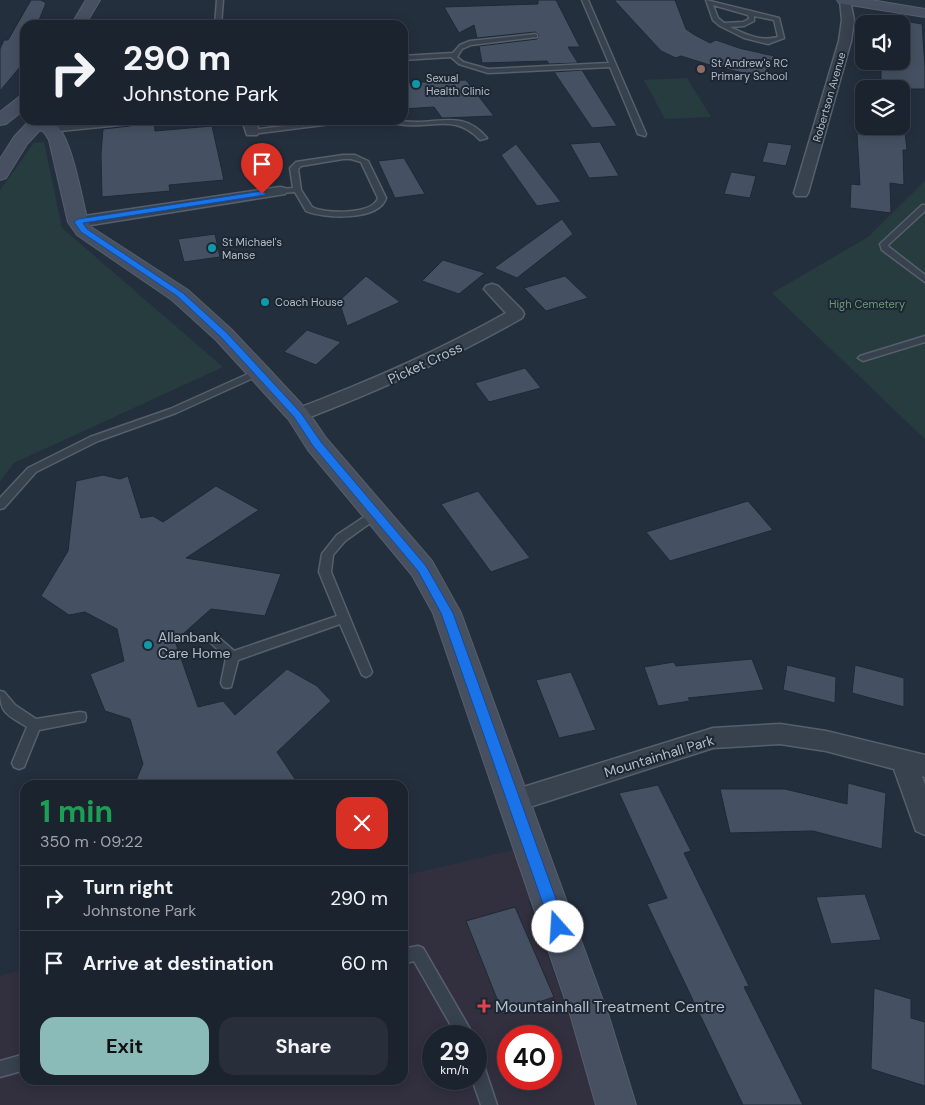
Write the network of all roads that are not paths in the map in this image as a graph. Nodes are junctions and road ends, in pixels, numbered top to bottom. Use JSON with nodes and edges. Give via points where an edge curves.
{"nodes":[{"id":1,"x":93,"y":0,"type":"edge"},
{"id":2,"x":220,"y":0,"type":"edge"},
{"id":3,"x":585,"y":0,"type":"edge"},
{"id":4,"x":845,"y":0,"type":"edge"},
{"id":5,"x":710,"y":1,"type":"edge"},
{"id":6,"x":925,"y":13,"type":"edge"},
{"id":7,"x":751,"y":14,"type":"junction"},
{"id":8,"x":81,"y":20,"type":"edge"},
{"id":9,"x":218,"y":20,"type":"edge"},
{"id":10,"x":722,"y":25,"type":"junction"},
{"id":11,"x":535,"y":36,"type":"dead end"},
{"id":12,"x":455,"y":55,"type":"junction"},
{"id":13,"x":408,"y":58,"type":"edge"},
{"id":14,"x":612,"y":65,"type":"junction"},
{"id":15,"x":20,"y":119,"type":"edge"},
{"id":16,"x":0,"y":120,"type":"edge"},
{"id":17,"x":408,"y":123,"type":"edge"},
{"id":18,"x":33,"y":125,"type":"edge"},
{"id":19,"x":44,"y":125,"type":"edge"},
{"id":20,"x":267,"y":125,"type":"edge"},
{"id":21,"x":251,"y":126,"type":"edge"},
{"id":22,"x":642,"y":134,"type":"dead end"},
{"id":23,"x":483,"y":138,"type":"dead end"},
{"id":24,"x":0,"y":174,"type":"edge"},
{"id":25,"x":297,"y":190,"type":"junction"},
{"id":26,"x":280,"y":191,"type":"joint"},
{"id":27,"x":801,"y":193,"type":"dead end"},
{"id":28,"x":925,"y":207,"type":"edge"},
{"id":29,"x":78,"y":222,"type":"junction"},
{"id":30,"x":925,"y":279,"type":"edge"},
{"id":31,"x":492,"y":289,"type":"dead end"},
{"id":32,"x":925,"y":338,"type":"edge"},
{"id":33,"x":863,"y":358,"type":"dead end"},
{"id":34,"x":260,"y":372,"type":"junction"},
{"id":35,"x":298,"y":415,"type":"junction"},
{"id":36,"x":0,"y":505,"type":"edge"},
{"id":37,"x":376,"y":513,"type":"junction"},
{"id":38,"x":344,"y":618,"type":"junction"},
{"id":39,"x":214,"y":640,"type":"dead end"},
{"id":40,"x":232,"y":657,"type":"junction"},
{"id":41,"x":366,"y":672,"type":"dead end"},
{"id":42,"x":227,"y":683,"type":"dead end"},
{"id":43,"x":0,"y":696,"type":"edge"},
{"id":44,"x":80,"y":716,"type":"dead end"},
{"id":45,"x":34,"y":724,"type":"junction"},
{"id":46,"x":19,"y":763,"type":"dead end"},
{"id":47,"x":914,"y":763,"type":"edge"},
{"id":48,"x":514,"y":801,"type":"junction"},
{"id":49,"x":925,"y":823,"type":"edge"},
{"id":50,"x":408,"y":956,"type":"edge"},
{"id":51,"x":460,"y":1025,"type":"edge"},
{"id":52,"x":20,"y":1063,"type":"edge"},
{"id":53,"x":0,"y":1069,"type":"edge"},
{"id":54,"x":484,"y":1090,"type":"edge"},
{"id":55,"x":489,"y":1105,"type":"edge"},
{"id":56,"x":616,"y":1105,"type":"edge"}],
"edges":[{"from":1,"to":8,"type":"street"},
{"from":2,"to":9,"type":"lane"},
{"from":3,"to":14,"type":"lane"},
{"from":4,"to":6,"type":"street"},
{"from":4,"to":27,"type":"street","name":"Robertson Avenue","via":[[848,20],[845,41]]},
{"from":5,"to":7,"type":"lane"},
{"from":5,"to":10,"type":"lane","via":[[715,19]]},
{"from":7,"to":10,"type":"lane","via":[[752,20],[744,24]]},
{"from":7,"to":10,"type":"lane","via":[[777,19],[781,38],[768,42]]},
{"from":11,"to":12,"type":"lane","via":[[470,43],[463,45]]},
{"from":12,"to":13,"type":"lane"},
{"from":12,"to":14,"type":"lane","via":[[460,63],[488,71]]},
{"from":14,"to":22,"type":"lane"},
{"from":15,"to":16,"type":"street"},
{"from":17,"to":23,"type":"lane","via":[[463,123],[474,128]]},
{"from":18,"to":24,"type":"street"},
{"from":19,"to":29,"type":"street","via":[[58,140]]},
{"from":20,"to":21,"type":"lane"},
{"from":25,"to":25,"type":"lane","via":[[295,166],[352,157],[364,161],[382,201],[370,210],[324,215],[309,209]]},
{"from":25,"to":26,"type":"lane"},
{"from":26,"to":29,"type":"street"},
{"from":28,"to":30,"type":"lane","via":[[884,244]]},
{"from":29,"to":34,"type":"street","via":[[84,230],[180,294]]},
{"from":31,"to":35,"type":"street","name":"Picket Cross","via":[[516,314],[468,342],[377,385]]},
{"from":32,"to":33,"type":"lane"},
{"from":34,"to":35,"type":"street"},
{"from":34,"to":36,"type":"lane","via":[[173,411],[94,439],[32,470]]},
{"from":35,"to":37,"type":"street","via":[[317,444]]},
{"from":37,"to":38,"type":"lane","via":[[341,538],[328,554],[325,572]]},
{"from":37,"to":48,"type":"street","via":[[422,568],[447,613]]},
{"from":38,"to":40,"type":"lane"},
{"from":38,"to":41,"type":"lane"},
{"from":39,"to":40,"type":"lane"},
{"from":40,"to":42,"type":"lane"},
{"from":43,"to":45,"type":"lane","via":[[10,709]]},
{"from":44,"to":45,"type":"lane"},
{"from":45,"to":46,"type":"lane"},
{"from":47,"to":48,"type":"street","name":"Mountainhall Park","via":[[826,741],[780,734],[713,738]]},
{"from":47,"to":49,"type":"street"},
{"from":48,"to":56,"type":"street","via":[[590,1017]]},
{"from":50,"to":51,"type":"lane","via":[[418,953]]},
{"from":52,"to":53,"type":"lane"},
{"from":54,"to":55,"type":"lane"}]}
